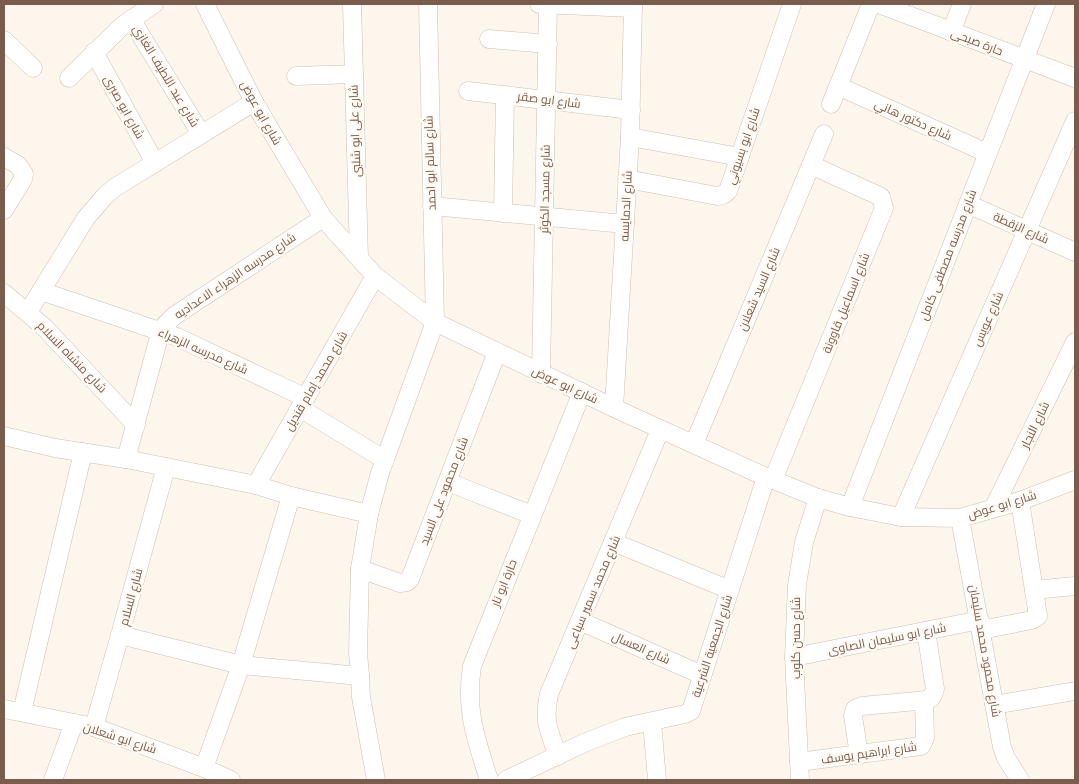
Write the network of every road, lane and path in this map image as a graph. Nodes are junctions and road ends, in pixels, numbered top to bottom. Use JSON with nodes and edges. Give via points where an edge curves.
{"nodes":[{"id":1,"x":154,"y":4,"type":"edge"},
{"id":2,"x":204,"y":4,"type":"edge"},
{"id":3,"x":352,"y":4,"type":"edge"},
{"id":4,"x":428,"y":4,"type":"edge"},
{"id":5,"x":539,"y":4,"type":"edge"},
{"id":6,"x":548,"y":4,"type":"edge"},
{"id":7,"x":792,"y":4,"type":"edge"},
{"id":8,"x":871,"y":4,"type":"edge"},
{"id":9,"x":879,"y":4,"type":"edge"},
{"id":10,"x":962,"y":4,"type":"edge"},
{"id":11,"x":1046,"y":4,"type":"edge"},
{"id":12,"x":633,"y":6,"type":"edge"},
{"id":13,"x":131,"y":18,"type":"junction"},
{"id":14,"x":951,"y":32,"type":"junction"},
{"id":15,"x":489,"y":39,"type":"dead end"},
{"id":16,"x":4,"y":40,"type":"edge"},
{"id":17,"x":548,"y":44,"type":"junction"},
{"id":18,"x":94,"y":52,"type":"junction"},
{"id":19,"x":1024,"y":60,"type":"junction"},
{"id":20,"x":33,"y":68,"type":"dead end"},
{"id":21,"x":354,"y":74,"type":"junction"},
{"id":22,"x":296,"y":76,"type":"dead end"},
{"id":23,"x":68,"y":78,"type":"dead end"},
{"id":24,"x":1075,"y":78,"type":"edge"},
{"id":25,"x":838,"y":86,"type":"junction"},
{"id":26,"x":468,"y":91,"type":"dead end"},
{"id":27,"x":505,"y":95,"type":"junction"},
{"id":28,"x":546,"y":100,"type":"junction"},
{"id":29,"x":254,"y":102,"type":"junction"},
{"id":30,"x":831,"y":104,"type":"dead end"},
{"id":31,"x":631,"y":110,"type":"junction"},
{"id":32,"x":1075,"y":121,"type":"edge"},
{"id":33,"x":201,"y":134,"type":"junction"},
{"id":34,"x":824,"y":134,"type":"dead end"},
{"id":35,"x":630,"y":137,"type":"junction"},
{"id":36,"x":987,"y":153,"type":"junction"},
{"id":37,"x":4,"y":157,"type":"edge"},
{"id":38,"x":740,"y":157,"type":"junction"},
{"id":39,"x":155,"y":163,"type":"junction"},
{"id":40,"x":811,"y":165,"type":"junction"},
{"id":41,"x":627,"y":179,"type":"junction"},
{"id":42,"x":968,"y":204,"type":"junction"},
{"id":43,"x":432,"y":206,"type":"junction"},
{"id":44,"x":4,"y":210,"type":"edge"},
{"id":45,"x":503,"y":213,"type":"junction"},
{"id":46,"x":544,"y":217,"type":"junction"},
{"id":47,"x":323,"y":218,"type":"junction"},
{"id":48,"x":625,"y":224,"type":"junction"},
{"id":49,"x":1027,"y":230,"type":"junction"},
{"id":50,"x":1075,"y":252,"type":"edge"},
{"id":51,"x":359,"y":258,"type":"junction"},
{"id":52,"x":375,"y":276,"type":"junction"},
{"id":53,"x":41,"y":291,"type":"junction"},
{"id":54,"x":4,"y":293,"type":"edge"},
{"id":55,"x":28,"y":312,"type":"junction"},
{"id":56,"x":435,"y":322,"type":"junction"},
{"id":57,"x":162,"y":331,"type":"junction"},
{"id":58,"x":1075,"y":342,"type":"edge"},
{"id":59,"x":497,"y":352,"type":"junction"},
{"id":60,"x":541,"y":374,"type":"junction"},
{"id":61,"x":582,"y":392,"type":"junction"},
{"id":62,"x":303,"y":403,"type":"junction"},
{"id":63,"x":614,"y":408,"type":"junction"},
{"id":64,"x":136,"y":425,"type":"junction"},
{"id":65,"x":660,"y":430,"type":"junction"},
{"id":66,"x":4,"y":439,"type":"edge"},
{"id":67,"x":694,"y":444,"type":"junction"},
{"id":68,"x":84,"y":452,"type":"junction"},
{"id":69,"x":126,"y":460,"type":"junction"},
{"id":70,"x":385,"y":460,"type":"junction"},
{"id":71,"x":166,"y":468,"type":"junction"},
{"id":72,"x":769,"y":479,"type":"junction"},
{"id":73,"x":1075,"y":480,"type":"edge"},
{"id":74,"x":448,"y":482,"type":"junction"},
{"id":75,"x":256,"y":485,"type":"junction"},
{"id":76,"x":291,"y":496,"type":"junction"},
{"id":77,"x":818,"y":498,"type":"junction"},
{"id":78,"x":1020,"y":501,"type":"junction"},
{"id":79,"x":850,"y":507,"type":"junction"},
{"id":80,"x":994,"y":507,"type":"junction"},
{"id":81,"x":369,"y":514,"type":"junction"},
{"id":82,"x":532,"y":515,"type":"junction"},
{"id":83,"x":900,"y":517,"type":"junction"},
{"id":84,"x":960,"y":518,"type":"junction"},
{"id":85,"x":613,"y":542,"type":"junction"},
{"id":86,"x":360,"y":569,"type":"junction"},
{"id":87,"x":1075,"y":586,"type":"edge"},
{"id":88,"x":730,"y":590,"type":"junction"},
{"id":89,"x":1034,"y":590,"type":"junction"},
{"id":90,"x":580,"y":621,"type":"junction"},
{"id":91,"x":981,"y":625,"type":"junction"},
{"id":92,"x":926,"y":632,"type":"junction"},
{"id":93,"x":120,"y":635,"type":"junction"},
{"id":94,"x":794,"y":657,"type":"junction"},
{"id":95,"x":241,"y":665,"type":"junction"},
{"id":96,"x":702,"y":675,"type":"junction"},
{"id":97,"x":360,"y":676,"type":"junction"},
{"id":98,"x":1075,"y":691,"type":"edge"},
{"id":99,"x":924,"y":700,"type":"junction"},
{"id":100,"x":994,"y":704,"type":"junction"},
{"id":101,"x":4,"y":709,"type":"edge"},
{"id":102,"x":22,"y":712,"type":"junction"},
{"id":103,"x":652,"y":722,"type":"junction"},
{"id":104,"x":74,"y":723,"type":"junction"},
{"id":105,"x":94,"y":727,"type":"junction"},
{"id":106,"x":859,"y":755,"type":"junction"},
{"id":107,"x":558,"y":756,"type":"junction"},
{"id":108,"x":799,"y":762,"type":"junction"},
{"id":109,"x":204,"y":768,"type":"junction"},
{"id":110,"x":224,"y":779,"type":"edge"},
{"id":111,"x":53,"y":780,"type":"edge"},
{"id":112,"x":376,"y":780,"type":"edge"},
{"id":113,"x":489,"y":780,"type":"edge"},
{"id":114,"x":506,"y":780,"type":"edge"},
{"id":115,"x":657,"y":780,"type":"edge"},
{"id":116,"x":800,"y":780,"type":"edge"},
{"id":117,"x":1020,"y":780,"type":"edge"}],
"edges":[{"from":1,"to":13,"type":"street"},
{"from":2,"to":29,"type":"street","name":"شارع ابو عوض"},
{"from":3,"to":21,"type":"street","name":"شارع على ابو شلبى"},
{"from":4,"to":43,"type":"street","name":"شارع سالم ابو احمد"},
{"from":5,"to":6,"type":"street"},
{"from":6,"to":12,"type":"street"},
{"from":6,"to":17,"type":"street","name":"شارع مسجد الكوثر"},
{"from":7,"to":38,"type":"street","name":"شارع ابو بسيوني"},
{"from":8,"to":25,"type":"street"},
{"from":9,"to":14,"type":"street","name":"حارة صبحى"},
{"from":10,"to":14,"type":"street"},
{"from":11,"to":19,"type":"street","name":"شارع مدرسه مصطفى كامل"},
{"from":12,"to":31,"type":"street","name":"شارع الدمايسه"},
{"from":13,"to":18,"type":"street"},
{"from":13,"to":33,"type":"street","name":"شارع عبد اللطيف الغازي"},
{"from":14,"to":19,"type":"street","name":"حارة صبحى"},
{"from":15,"to":17,"type":"street"},
{"from":16,"to":20,"type":"street"},
{"from":17,"to":28,"type":"street","name":"شارع مسجد الكوثر"},
{"from":18,"to":23,"type":"street"},
{"from":18,"to":39,"type":"street","name":"شارع ابو صبرى"},
{"from":19,"to":24,"type":"street","name":"حارة صبحى"},
{"from":19,"to":36,"type":"street","name":"شارع مدرسه مصطفى كامل"},
{"from":21,"to":22,"type":"street"},
{"from":21,"to":51,"type":"street","name":"شارع على ابو شلبى"},
{"from":25,"to":30,"type":"street"},
{"from":25,"to":36,"type":"street","name":"شارع دكتور هاني"},
{"from":26,"to":27,"type":"street","name":"شارع ابو صقر"},
{"from":27,"to":28,"type":"street","name":"شارع ابو صقر"},
{"from":27,"to":45,"type":"street"},
{"from":28,"to":31,"type":"street","name":"شارع ابو صقر"},
{"from":28,"to":46,"type":"street","name":"شارع مسجد الكوثر"},
{"from":29,"to":33,"type":"street"},
{"from":29,"to":47,"type":"street","name":"شارع ابو عوض"},
{"from":31,"to":35,"type":"street","name":"شارع الدمايسه"},
{"from":32,"to":49,"type":"street","name":"شارع عويس"},
{"from":33,"to":39,"type":"street"},
{"from":34,"to":40,"type":"street","name":"شارع السيد شعلان"},
{"from":35,"to":38,"type":"street"},
{"from":35,"to":41,"type":"street","name":"شارع الدمايسه"},
{"from":36,"to":42,"type":"street","name":"شارع مدرسه مصطفى كامل"},
{"from":37,"to":44,"type":"street","via":[[22,168],[24,174]]},
{"from":38,"to":41,"type":"street","name":"شارع ابو بسيوني","via":[[728,191],[723,195]]},
{"from":39,"to":53,"type":"street","via":[[114,188],[94,207]]},
{"from":40,"to":67,"type":"street","name":"شارع السيد شعلان"},
{"from":40,"to":72,"type":"street","name":"شارع اسماعيل قاوونة","via":[[882,197],[884,208]]},
{"from":41,"to":48,"type":"street","name":"شارع الدمايسه"},
{"from":42,"to":49,"type":"street","name":"شارع الزقطة"},
{"from":42,"to":79,"type":"street","name":"شارع مدرسه مصطفى كامل"},
{"from":43,"to":45,"type":"street"},
{"from":43,"to":56,"type":"street","name":"شارع سالم ابو احمد"},
{"from":45,"to":46,"type":"street"},
{"from":46,"to":48,"type":"street"},
{"from":46,"to":60,"type":"street","name":"شارع مسجد الكوثر"},
{"from":47,"to":51,"type":"street","name":"شارع ابو عوض"},
{"from":47,"to":57,"type":"street","name":"شارع مدرسه الزهراء الاعداديه","via":[[174,316]]},
{"from":48,"to":63,"type":"street","name":"شارع الدمايسه"},
{"from":49,"to":50,"type":"street","name":"شارع الزقطة"},
{"from":49,"to":83,"type":"street","name":"شارع عويس"},
{"from":51,"to":52,"type":"street","name":"شارع ابو عوض"},
{"from":52,"to":56,"type":"street","name":"شارع ابو عوض"},
{"from":52,"to":62,"type":"street","name":"شارع محمد إمام قنديل"},
{"from":53,"to":55,"type":"street"},
{"from":53,"to":57,"type":"street","name":"شارع مدرسه الزهراء"},
{"from":54,"to":55,"type":"street","name":"شارع منشاه السلام"},
{"from":55,"to":64,"type":"street","name":"شارع منشاه السلام"},
{"from":56,"to":59,"type":"street","name":"شارع ابو عوض"},
{"from":56,"to":70,"type":"street"},
{"from":57,"to":62,"type":"street","name":"شارع مدرسه الزهراء"},
{"from":57,"to":64,"type":"street","name":"شارع مدرسه الزهراء الاعداديه"},
{"from":58,"to":80,"type":"street","name":"شارع النجار"},
{"from":59,"to":60,"type":"street","name":"شارع ابو عوض"},
{"from":59,"to":74,"type":"street","name":"شارع محمود على السيد"},
{"from":60,"to":61,"type":"street","name":"شارع ابو عوض"},
{"from":61,"to":63,"type":"street","name":"شارع ابو عوض"},
{"from":61,"to":82,"type":"street","name":"حارة ابو نار"},
{"from":62,"to":70,"type":"street","name":"شارع مدرسه الزهراء"},
{"from":62,"to":75,"type":"street","name":"شارع محمد إمام قنديل"},
{"from":63,"to":65,"type":"street","name":"شارع ابو عوض"},
{"from":64,"to":69,"type":"street","name":"شارع مدرسه الزهراء الاعداديه"},
{"from":65,"to":67,"type":"street","name":"شارع ابو عوض"},
{"from":65,"to":85,"type":"street","name":"شارع محمد سمير سباعى"},
{"from":66,"to":68,"type":"street"},
{"from":67,"to":72,"type":"street","name":"شارع ابو عوض"},
{"from":68,"to":69,"type":"street"},
{"from":68,"to":102,"type":"street"},
{"from":69,"to":71,"type":"street"},
{"from":70,"to":81,"type":"street"},
{"from":71,"to":75,"type":"street"},
{"from":71,"to":93,"type":"street","name":"شارع السلام"},
{"from":72,"to":77,"type":"street","name":"شارع ابو عوض"},
{"from":72,"to":88,"type":"street","name":"شارع الجمعية الشرعية"},
{"from":73,"to":78,"type":"street","name":"شارع ابو عوض"},
{"from":74,"to":82,"type":"street"},
{"from":74,"to":86,"type":"street","name":"شارع محمود على السيد","via":[[408,582],[400,583]]},
{"from":75,"to":76,"type":"street"},
{"from":76,"to":81,"type":"street"},
{"from":76,"to":95,"type":"street"},
{"from":77,"to":79,"type":"street","name":"شارع ابو عوض"},
{"from":77,"to":94,"type":"street","name":"شارع حسن كلوب","via":[[800,563]]},
{"from":78,"to":80,"type":"street","name":"شارع ابو عوض"},
{"from":78,"to":89,"type":"street"},
{"from":79,"to":83,"type":"street","name":"شارع ابو عوض"},
{"from":80,"to":84,"type":"street","name":"شارع ابو عوض"},
{"from":81,"to":86,"type":"street"},
{"from":82,"to":113,"type":"street","name":"حارة ابو نار","via":[[472,666],[469,685],[471,721]]},
{"from":83,"to":84,"type":"street","name":"شارع ابو عوض"},
{"from":84,"to":91,"type":"street","name":"شارع محمود محمد سليمان"},
{"from":85,"to":88,"type":"street"},
{"from":85,"to":90,"type":"street","name":"شارع محمد سمير سباعى"},
{"from":86,"to":97,"type":"street"},
{"from":87,"to":89,"type":"street"},
{"from":88,"to":96,"type":"street","name":"شارع الجمعية الشرعية"},
{"from":89,"to":91,"type":"street","name":"شارع ابو سليمان الصاوى","via":[[1036,618]]},
{"from":90,"to":96,"type":"street","name":"شارع العسال"},
{"from":90,"to":107,"type":"street","name":"شارع محمد سمير سباعى","via":[[546,708],[546,722]]},
{"from":91,"to":92,"type":"street","name":"شارع ابو سليمان الصاوى"},
{"from":91,"to":100,"type":"street","name":"شارع محمود محمد سليمان"},
{"from":92,"to":94,"type":"street","name":"شارع ابو سليمان الصاوى"},
{"from":92,"to":99,"type":"street","via":[[935,689],[932,697]]},
{"from":93,"to":95,"type":"street"},
{"from":93,"to":105,"type":"street","name":"شارع السلام"},
{"from":94,"to":108,"type":"street","name":"شارع حسن كلوب"},
{"from":95,"to":97,"type":"street"},
{"from":95,"to":109,"type":"street"},
{"from":96,"to":103,"type":"street","name":"شارع الجمعية الشرعية","via":[[688,713]]},
{"from":97,"to":112,"type":"street"},
{"from":98,"to":100,"type":"street"},
{"from":99,"to":106,"type":"street","name":"شارع ابراهيم يوسف","via":[[925,738],[921,746]]},
{"from":99,"to":106,"type":"street","via":[[855,709],[853,716]]},
{"from":100,"to":117,"type":"street","name":"شارع محمود محمد سليمان","via":[[1006,758]]},
{"from":101,"to":102,"type":"street","name":"شارع ابو شعلان"},
{"from":102,"to":104,"type":"street","name":"شارع ابو شعلان"},
{"from":103,"to":107,"type":"street","name":"شارع الجمعية الشرعية","via":[[625,727]]},
{"from":103,"to":115,"type":"street"},
{"from":104,"to":105,"type":"street","name":"شارع ابو شعلان"},
{"from":104,"to":111,"type":"street"},
{"from":105,"to":109,"type":"street","name":"شارع ابو شعلان"},
{"from":106,"to":108,"type":"street","name":"شارع ابراهيم يوسف"},
{"from":107,"to":114,"type":"street","name":"شارع الجمعية الشرعية"},
{"from":108,"to":116,"type":"street","name":"شارع حسن كلوب"},
{"from":109,"to":110,"type":"street","name":"شارع ابو شعلان"}]}
